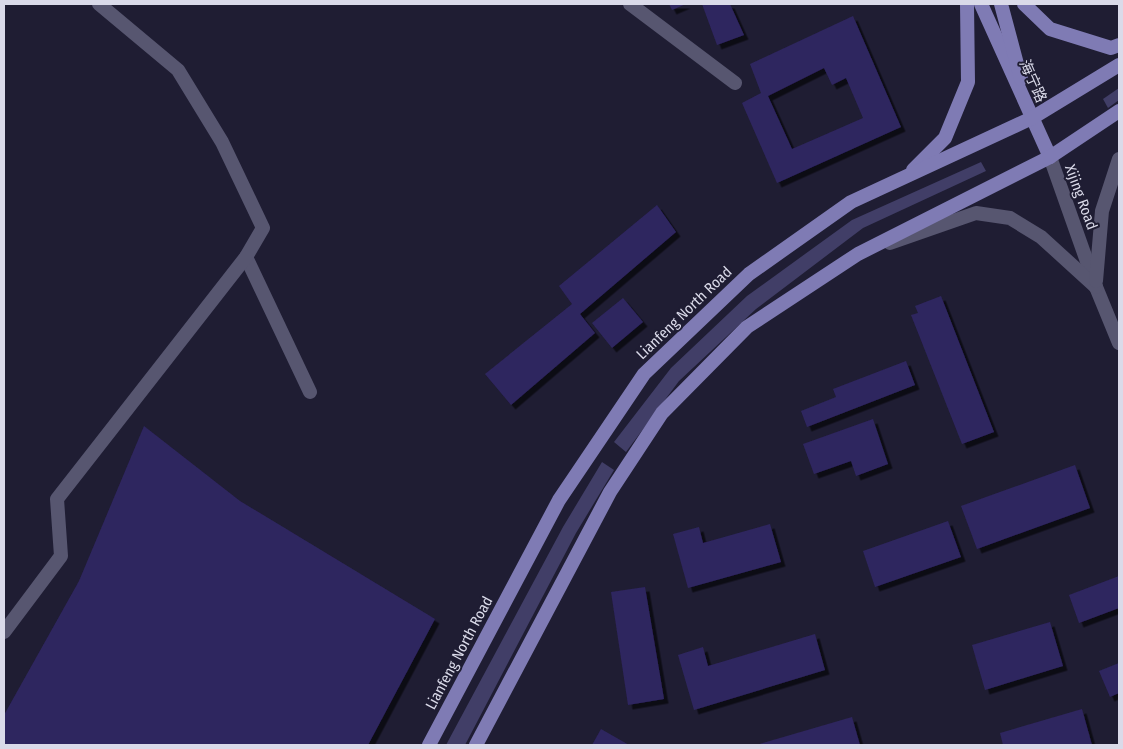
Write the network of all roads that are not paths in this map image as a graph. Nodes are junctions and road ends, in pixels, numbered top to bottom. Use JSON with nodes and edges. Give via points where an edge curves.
{"nodes":[{"id":1,"x":99,"y":4,"type":"edge"},
{"id":2,"x":630,"y":4,"type":"edge"},
{"id":3,"x":967,"y":4,"type":"edge"},
{"id":4,"x":980,"y":4,"type":"edge"},
{"id":5,"x":1002,"y":4,"type":"edge"},
{"id":6,"x":1024,"y":4,"type":"edge"},
{"id":7,"x":1119,"y":45,"type":"edge"},
{"id":8,"x":1119,"y":65,"type":"edge"},
{"id":9,"x":735,"y":83,"type":"dead end"},
{"id":10,"x":1119,"y":112,"type":"edge"},
{"id":11,"x":1032,"y":118,"type":"junction"},
{"id":12,"x":1050,"y":157,"type":"junction"},
{"id":13,"x":1119,"y":159,"type":"edge"},
{"id":14,"x":851,"y":202,"type":"junction"},
{"id":15,"x":858,"y":254,"type":"junction"},
{"id":16,"x":246,"y":257,"type":"junction"},
{"id":17,"x":1096,"y":287,"type":"junction"},
{"id":18,"x":1119,"y":343,"type":"edge"},
{"id":19,"x":310,"y":392,"type":"dead end"},
{"id":20,"x":4,"y":632,"type":"edge"},
{"id":21,"x":429,"y":745,"type":"edge"},
{"id":22,"x":476,"y":745,"type":"edge"}],
"edges":[{"from":1,"to":16,"type":"street","via":[[178,70],[222,142],[263,228]]},
{"from":2,"to":9,"type":"street"},
{"from":3,"to":14,"type":"main road","via":[[968,82],[945,138],[910,172]]},
{"from":4,"to":11,"type":"main road","name":"海宁路"},
{"from":5,"to":11,"type":"main road","name":"海宁路"},
{"from":6,"to":7,"type":"main road","via":[[1050,29],[1111,48]]},
{"from":8,"to":11,"type":"main road","name":"Lianfeng North Road"},
{"from":10,"to":12,"type":"main road"},
{"from":11,"to":12,"type":"main road","name":"Xijing Road"},
{"from":11,"to":14,"type":"main road","name":"Lianfeng North Road"},
{"from":12,"to":15,"type":"main road"},
{"from":12,"to":17,"type":"street","name":"Xijing Road"},
{"from":13,"to":17,"type":"street","via":[[1102,211]]},
{"from":14,"to":21,"type":"main road","name":"Lianfeng North Road","via":[[749,274],[644,374],[558,500]]},
{"from":15,"to":17,"type":"street","via":[[976,213],[984,214],[1010,218],[1041,237]]},
{"from":15,"to":22,"type":"main road","via":[[747,327],[662,413],[610,492]]},
{"from":16,"to":19,"type":"street"},
{"from":16,"to":20,"type":"street","via":[[57,499],[61,556]]},
{"from":17,"to":18,"type":"street"}]}
